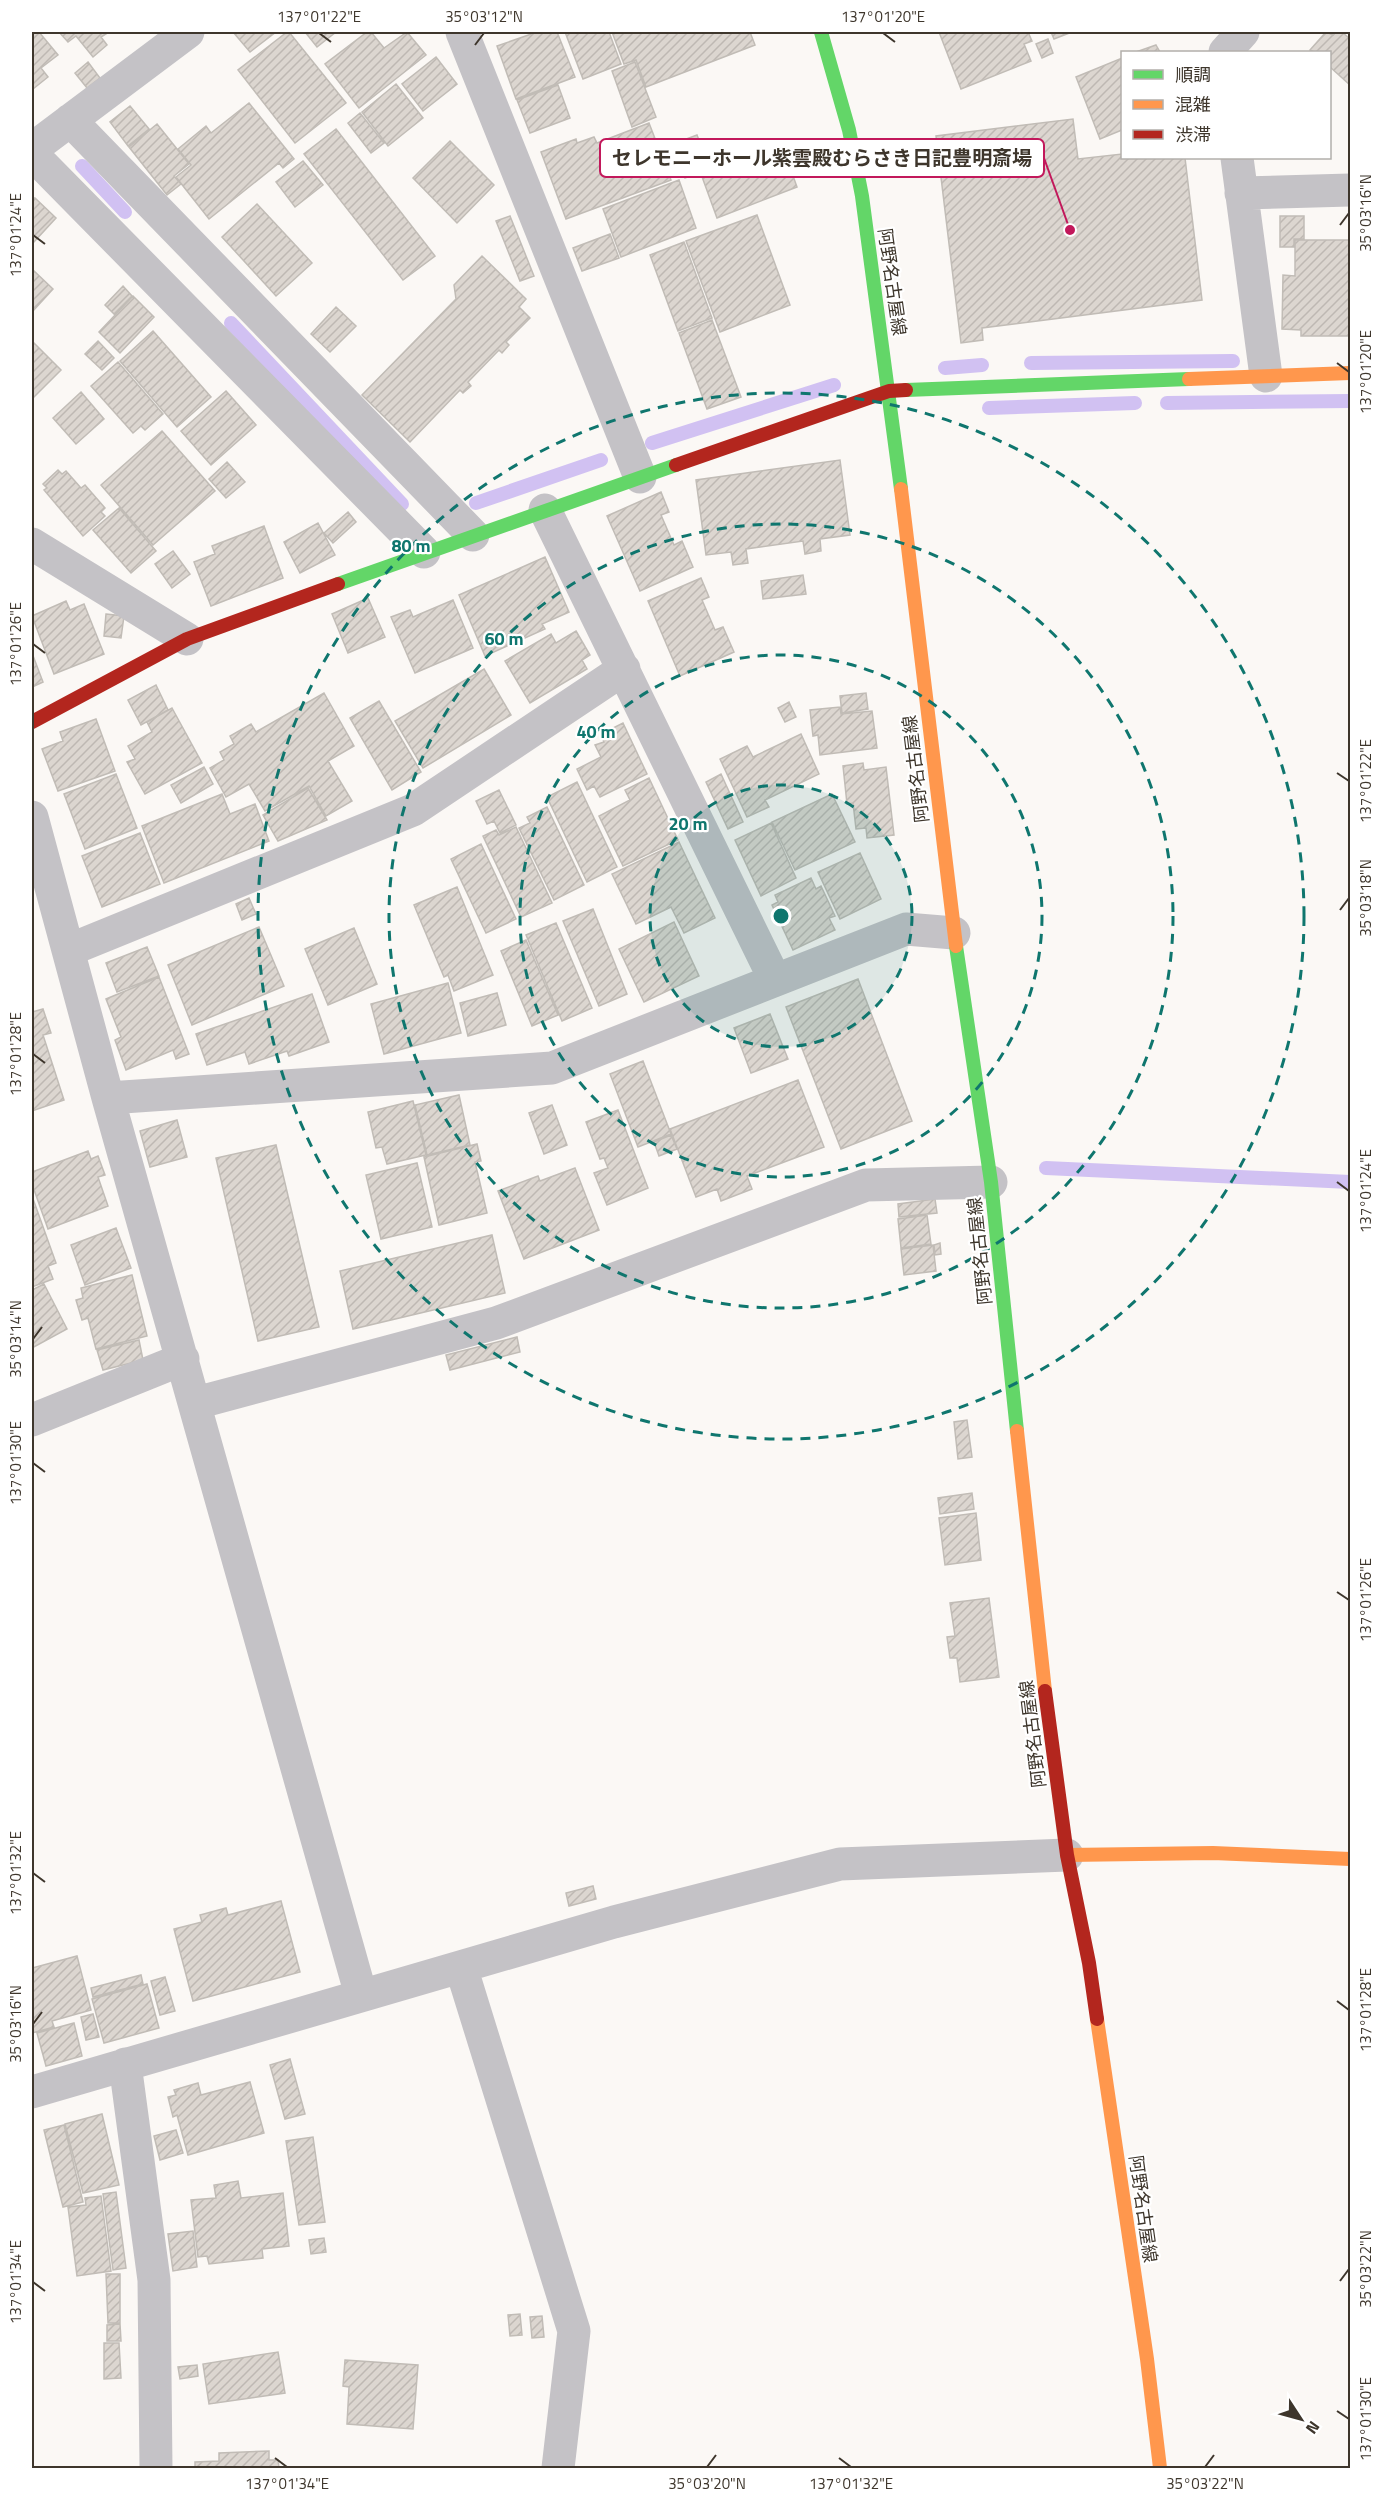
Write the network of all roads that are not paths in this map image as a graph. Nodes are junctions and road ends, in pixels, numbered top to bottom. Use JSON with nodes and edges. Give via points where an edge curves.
{"nodes":[{"id":1,"x":188,"y":32,"type":"edge"},
{"id":2,"x":462,"y":32,"type":"edge"},
{"id":3,"x":821,"y":32,"type":"edge"},
{"id":4,"x":1215,"y":32,"type":"edge"},
{"id":5,"x":1243,"y":32,"type":"edge"},
{"id":6,"x":1224,"y":51,"type":"edge"},
{"id":7,"x":1225,"y":51,"type":"edge"},
{"id":8,"x":70,"y":120,"type":"junction"},
{"id":9,"x":32,"y":152,"type":"edge"},
{"id":10,"x":1237,"y":159,"type":"edge"},
{"id":11,"x":1350,"y":190,"type":"edge"},
{"id":12,"x":1241,"y":193,"type":"junction"},
{"id":13,"x":1350,"y":373,"type":"edge"},
{"id":14,"x":1266,"y":376,"type":"junction"},
{"id":15,"x":888,"y":391,"type":"junction"},
{"id":16,"x":640,"y":477,"type":"junction"},
{"id":17,"x":545,"y":510,"type":"junction"},
{"id":18,"x":472,"y":535,"type":"junction"},
{"id":19,"x":32,"y":544,"type":"edge"},
{"id":20,"x":424,"y":552,"type":"junction"},
{"id":21,"x":187,"y":639,"type":"junction"},
{"id":22,"x":624,"y":669,"type":"junction"},
{"id":23,"x":32,"y":722,"type":"edge"},
{"id":24,"x":32,"y":817,"type":"edge"},
{"id":25,"x":954,"y":933,"type":"junction"},
{"id":26,"x":69,"y":950,"type":"junction"},
{"id":27,"x":776,"y":980,"type":"junction"},
{"id":28,"x":108,"y":1098,"type":"junction"},
{"id":29,"x":991,"y":1182,"type":"junction"},
{"id":30,"x":183,"y":1359,"type":"junction"},
{"id":31,"x":196,"y":1403,"type":"junction"},
{"id":32,"x":32,"y":1420,"type":"edge"},
{"id":33,"x":1067,"y":1854,"type":"junction"},
{"id":34,"x":1350,"y":1859,"type":"edge"},
{"id":35,"x":461,"y":1966,"type":"junction"},
{"id":36,"x":361,"y":1995,"type":"junction"},
{"id":37,"x":125,"y":2064,"type":"junction"},
{"id":38,"x":32,"y":2092,"type":"edge"},
{"id":39,"x":156,"y":2469,"type":"edge"},
{"id":40,"x":558,"y":2469,"type":"edge"},
{"id":41,"x":1160,"y":2469,"type":"edge"}],
"edges":[{"from":1,"to":8,"type":"street"},
{"from":2,"to":16,"type":"street"},
{"from":3,"to":15,"type":"main road","name":"阿野名古屋線","via":[[849,130],[862,195]]},
{"from":4,"to":6,"type":"street"},
{"from":5,"to":7,"type":"street"},
{"from":8,"to":9,"type":"street"},
{"from":8,"to":18,"type":"street"},
{"from":9,"to":20,"type":"street"},
{"from":10,"to":12,"type":"street"},
{"from":11,"to":12,"type":"street"},
{"from":12,"to":14,"type":"street"},
{"from":13,"to":14,"type":"main road"},
{"from":14,"to":15,"type":"main road"},
{"from":15,"to":16,"type":"main road"},
{"from":15,"to":25,"type":"main road","name":"阿野名古屋線"},
{"from":16,"to":17,"type":"main road"},
{"from":17,"to":18,"type":"main road"},
{"from":17,"to":22,"type":"street"},
{"from":18,"to":20,"type":"main road"},
{"from":19,"to":21,"type":"street"},
{"from":20,"to":21,"type":"main road"},
{"from":21,"to":23,"type":"main road"},
{"from":22,"to":26,"type":"street","via":[[413,810]]},
{"from":22,"to":27,"type":"street"},
{"from":24,"to":26,"type":"street"},
{"from":25,"to":27,"type":"street","via":[[906,929]]},
{"from":25,"to":29,"type":"main road","name":"阿野名古屋線"},
{"from":26,"to":28,"type":"street"},
{"from":27,"to":28,"type":"street","via":[[552,1068]]},
{"from":28,"to":30,"type":"street"},
{"from":29,"to":31,"type":"street","via":[[866,1185],[496,1323]]},
{"from":29,"to":33,"type":"main road","name":"阿野名古屋線","via":[[1049,1726]]},
{"from":30,"to":31,"type":"street"},
{"from":30,"to":32,"type":"street"},
{"from":31,"to":36,"type":"street"},
{"from":33,"to":34,"type":"main road","via":[[1213,1853]]},
{"from":33,"to":35,"type":"street","via":[[840,1864]]},
{"from":33,"to":41,"type":"main road","name":"阿野名古屋線","via":[[1089,1963]]},
{"from":35,"to":36,"type":"street"},
{"from":35,"to":40,"type":"street","via":[[574,2331]]},
{"from":36,"to":37,"type":"street"},
{"from":37,"to":38,"type":"street"},
{"from":37,"to":39,"type":"street","via":[[154,2280]]}]}
